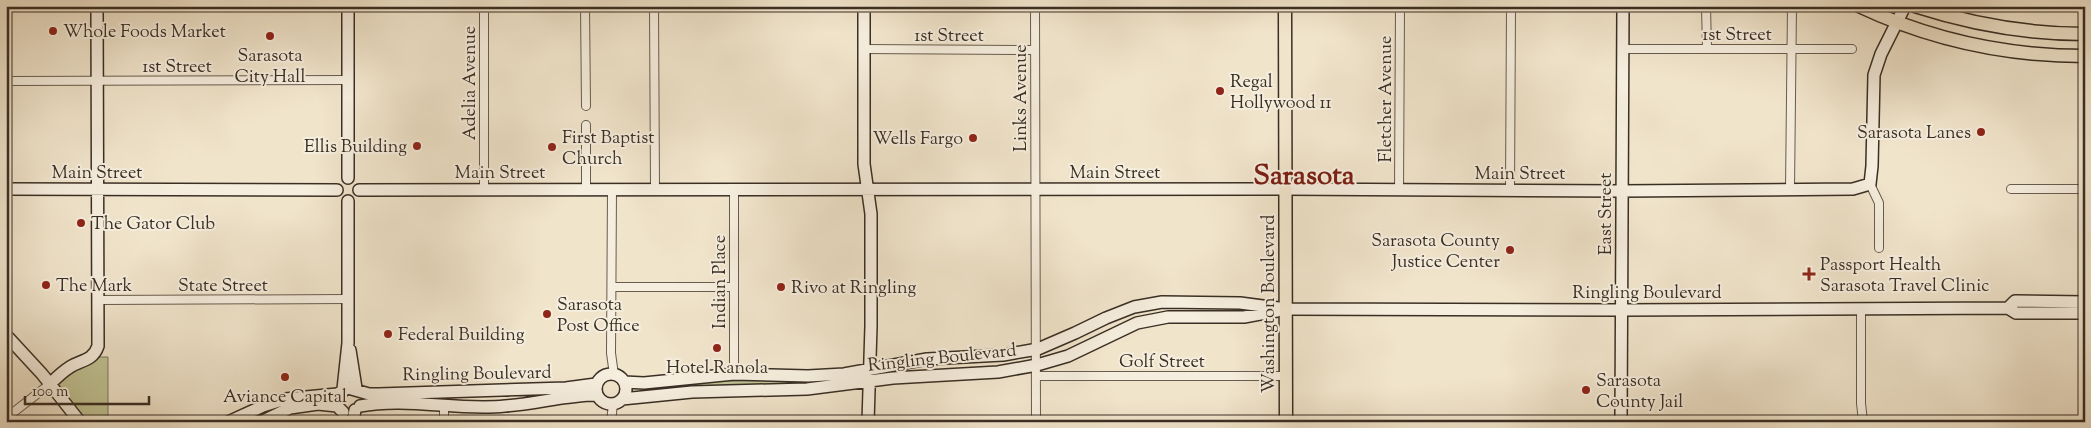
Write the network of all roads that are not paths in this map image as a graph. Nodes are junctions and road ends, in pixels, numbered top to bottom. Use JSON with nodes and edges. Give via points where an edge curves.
{"nodes":[{"id":1,"x":99,"y":6,"type":"edge"},
{"id":2,"x":348,"y":6,"type":"edge"},
{"id":3,"x":484,"y":6,"type":"edge"},
{"id":4,"x":585,"y":6,"type":"edge"},
{"id":5,"x":654,"y":6,"type":"edge"},
{"id":6,"x":864,"y":6,"type":"edge"},
{"id":7,"x":1035,"y":6,"type":"edge"},
{"id":8,"x":1285,"y":6,"type":"edge"},
{"id":9,"x":1400,"y":6,"type":"edge"},
{"id":10,"x":1511,"y":6,"type":"edge"},
{"id":11,"x":1623,"y":6,"type":"edge"},
{"id":12,"x":1706,"y":6,"type":"edge"},
{"id":13,"x":1792,"y":6,"type":"edge"},
{"id":14,"x":1859,"y":6,"type":"edge"},
{"id":15,"x":1905,"y":6,"type":"edge"},
{"id":16,"x":1915,"y":6,"type":"edge"},
{"id":17,"x":1897,"y":22,"type":"junction"},
{"id":18,"x":2085,"y":34,"type":"edge"},
{"id":19,"x":863,"y":49,"type":"junction"},
{"id":20,"x":1707,"y":49,"type":"junction"},
{"id":21,"x":1792,"y":49,"type":"junction"},
{"id":22,"x":1852,"y":49,"type":"dead end"},
{"id":23,"x":1035,"y":50,"type":"junction"},
{"id":24,"x":1622,"y":50,"type":"junction"},
{"id":25,"x":2085,"y":56,"type":"edge"},
{"id":26,"x":98,"y":80,"type":"junction"},
{"id":27,"x":348,"y":80,"type":"junction"},
{"id":28,"x":6,"y":81,"type":"edge"},
{"id":29,"x":586,"y":106,"type":"dead end"},
{"id":30,"x":586,"y":125,"type":"dead end"},
{"id":31,"x":348,"y":178,"type":"junction"},
{"id":32,"x":1870,"y":184,"type":"junction"},
{"id":33,"x":1790,"y":188,"type":"junction"},
{"id":34,"x":6,"y":189,"type":"edge"},
{"id":35,"x":98,"y":189,"type":"junction"},
{"id":36,"x":734,"y":189,"type":"junction"},
{"id":37,"x":1285,"y":189,"type":"junction"},
{"id":38,"x":2011,"y":189,"type":"dead end"},
{"id":39,"x":2085,"y":189,"type":"edge"},
{"id":40,"x":337,"y":190,"type":"junction"},
{"id":41,"x":360,"y":190,"type":"junction"},
{"id":42,"x":484,"y":190,"type":"junction"},
{"id":43,"x":586,"y":190,"type":"junction"},
{"id":44,"x":612,"y":190,"type":"junction"},
{"id":45,"x":655,"y":190,"type":"junction"},
{"id":46,"x":868,"y":190,"type":"junction"},
{"id":47,"x":1035,"y":190,"type":"junction"},
{"id":48,"x":1399,"y":191,"type":"junction"},
{"id":49,"x":1510,"y":191,"type":"junction"},
{"id":50,"x":1622,"y":191,"type":"junction"},
{"id":51,"x":348,"y":201,"type":"junction"},
{"id":52,"x":1879,"y":248,"type":"dead end"},
{"id":53,"x":612,"y":287,"type":"junction"},
{"id":54,"x":734,"y":287,"type":"junction"},
{"id":55,"x":348,"y":298,"type":"junction"},
{"id":56,"x":99,"y":300,"type":"junction"},
{"id":57,"x":2085,"y":302,"type":"edge"},
{"id":58,"x":2008,"y":308,"type":"junction"},
{"id":59,"x":1286,"y":309,"type":"junction"},
{"id":60,"x":1622,"y":310,"type":"junction"},
{"id":61,"x":1861,"y":310,"type":"junction"},
{"id":62,"x":2085,"y":313,"type":"edge"},
{"id":63,"x":6,"y":335,"type":"edge"},
{"id":64,"x":348,"y":343,"type":"junction"},
{"id":65,"x":1038,"y":349,"type":"junction"},
{"id":66,"x":868,"y":369,"type":"junction"},
{"id":67,"x":1037,"y":371,"type":"junction"},
{"id":68,"x":734,"y":374,"type":"junction"},
{"id":69,"x":1286,"y":376,"type":"junction"},
{"id":70,"x":619,"y":378,"type":"junction"},
{"id":71,"x":868,"y":382,"type":"junction"},
{"id":72,"x":50,"y":384,"type":"junction"},
{"id":73,"x":357,"y":390,"type":"junction"},
{"id":74,"x":596,"y":390,"type":"junction"},
{"id":75,"x":618,"y":402,"type":"junction"},
{"id":76,"x":341,"y":404,"type":"edge"},
{"id":77,"x":444,"y":406,"type":"junction"},
{"id":78,"x":356,"y":413,"type":"edge"},
{"id":79,"x":6,"y":418,"type":"edge"},
{"id":80,"x":80,"y":422,"type":"edge"},
{"id":81,"x":228,"y":422,"type":"edge"},
{"id":82,"x":261,"y":422,"type":"edge"},
{"id":83,"x":444,"y":422,"type":"edge"},
{"id":84,"x":611,"y":422,"type":"edge"},
{"id":85,"x":868,"y":422,"type":"edge"},
{"id":86,"x":1036,"y":422,"type":"edge"},
{"id":87,"x":1286,"y":422,"type":"edge"},
{"id":88,"x":1621,"y":422,"type":"edge"},
{"id":89,"x":1863,"y":422,"type":"edge"}],
"edges":[{"from":1,"to":26,"type":"street"},
{"from":2,"to":27,"type":"street"},
{"from":3,"to":42,"type":"street","name":"Adelia Avenue"},
{"from":4,"to":29,"type":"street"},
{"from":5,"to":45,"type":"street"},
{"from":6,"to":19,"type":"street"},
{"from":7,"to":23,"type":"street","name":"Links Avenue"},
{"from":8,"to":37,"type":"main road","name":"Washington Boulevard"},
{"from":9,"to":48,"type":"street","name":"Fletcher Avenue"},
{"from":10,"to":49,"type":"street"},
{"from":11,"to":24,"type":"street","name":"East Street"},
{"from":12,"to":20,"type":"street"},
{"from":13,"to":21,"type":"street"},
{"from":14,"to":17,"type":"main road"},
{"from":15,"to":17,"type":"street"},
{"from":16,"to":18,"type":"main road","via":[[1945,16],[2009,29]]},
{"from":17,"to":25,"type":"main road","via":[[1945,38],[2007,52]]},
{"from":17,"to":32,"type":"street","via":[[1874,75]]},
{"from":19,"to":23,"type":"street","name":"1st Street"},
{"from":19,"to":46,"type":"street","via":[[864,164]]},
{"from":20,"to":21,"type":"street","name":"1st Street"},
{"from":20,"to":24,"type":"street","name":"1st Street"},
{"from":21,"to":22,"type":"street","name":"1st Street"},
{"from":21,"to":33,"type":"street"},
{"from":23,"to":47,"type":"street","name":"Links Avenue"},
{"from":24,"to":50,"type":"street","name":"East Street"},
{"from":26,"to":27,"type":"street","name":"1st Street"},
{"from":26,"to":28,"type":"street","name":"1st Street"},
{"from":26,"to":35,"type":"street"},
{"from":27,"to":31,"type":"street"},
{"from":30,"to":43,"type":"street"},
{"from":31,"to":40,"type":"street","via":[[341,180]]},
{"from":31,"to":41,"type":"street","via":[[358,183]]},
{"from":32,"to":33,"type":"street","name":"Main Street","via":[[1853,189]]},
{"from":32,"to":52,"type":"street","via":[[1879,203]]},
{"from":33,"to":50,"type":"street","name":"Main Street"},
{"from":34,"to":35,"type":"street","name":"Main Street"},
{"from":35,"to":40,"type":"street","name":"Main Street"},
{"from":35,"to":56,"type":"street"},
{"from":36,"to":45,"type":"street","name":"Main Street"},
{"from":36,"to":46,"type":"street","name":"Main Street"},
{"from":36,"to":54,"type":"street","name":"Indian Place"},
{"from":37,"to":47,"type":"street","name":"Main Street"},
{"from":37,"to":48,"type":"street","name":"Main Street"},
{"from":37,"to":59,"type":"main road","name":"Washington Boulevard"},
{"from":38,"to":39,"type":"street"},
{"from":40,"to":51,"type":"street","via":[[340,197]]},
{"from":41,"to":42,"type":"street","name":"Main Street"},
{"from":41,"to":51,"type":"street","via":[[357,197]]},
{"from":42,"to":43,"type":"street","name":"Main Street"},
{"from":43,"to":44,"type":"street","name":"Main Street"},
{"from":44,"to":45,"type":"street","name":"Main Street"},
{"from":44,"to":53,"type":"street"},
{"from":46,"to":47,"type":"street","name":"Main Street"},
{"from":46,"to":66,"type":"street","via":[[871,214]]},
{"from":47,"to":65,"type":"street","name":"Links Avenue"},
{"from":48,"to":49,"type":"street","name":"Main Street"},
{"from":49,"to":50,"type":"street","name":"Main Street"},
{"from":50,"to":60,"type":"street","name":"East Street"},
{"from":51,"to":55,"type":"street"},
{"from":53,"to":54,"type":"street"},
{"from":53,"to":70,"type":"street","via":[[611,353]]},
{"from":54,"to":68,"type":"street","name":"Indian Place"},
{"from":55,"to":56,"type":"street","name":"State Street"},
{"from":55,"to":64,"type":"street"},
{"from":56,"to":72,"type":"street","via":[[98,346],[93,355],[86,362],[68,368]]},
{"from":57,"to":58,"type":"street","name":"Ringling Boulevard","via":[[2015,301]]},
{"from":58,"to":61,"type":"street","name":"Ringling Boulevard"},
{"from":58,"to":62,"type":"street","name":"Ringling Boulevard","via":[[2016,313]]},
{"from":59,"to":60,"type":"street","name":"Ringling Boulevard"},
{"from":59,"to":65,"type":"street","name":"Ringling Boulevard","via":[[1240,303],[1162,302],[1134,307]]},
{"from":59,"to":67,"type":"street","name":"Ringling Boulevard","via":[[1244,317],[1168,317],[1137,323]]},
{"from":59,"to":69,"type":"main road","name":"Washington Boulevard"},
{"from":60,"to":61,"type":"street","name":"Ringling Boulevard"},
{"from":60,"to":88,"type":"street","name":"East Street"},
{"from":61,"to":89,"type":"street"},
{"from":63,"to":72,"type":"street"},
{"from":64,"to":73,"type":"street"},
{"from":64,"to":76,"type":"street"},
{"from":65,"to":66,"type":"street","name":"Ringling Boulevard","via":[[1003,355],[927,359]]},
{"from":65,"to":67,"type":"street","name":"Links Avenue"},
{"from":66,"to":68,"type":"street","name":"Ringling Boulevard","via":[[808,376]]},
{"from":66,"to":71,"type":"street"},
{"from":67,"to":69,"type":"street","name":"Golf Street"},
{"from":67,"to":71,"type":"street","name":"Ringling Boulevard"},
{"from":67,"to":86,"type":"street","name":"Links Avenue"},
{"from":68,"to":70,"type":"street","name":"Ringling Boulevard","via":[[644,383]]},
{"from":69,"to":87,"type":"main road","name":"Washington Boulevard"},
{"from":70,"to":74,"type":"street","via":[[603,377]]},
{"from":70,"to":75,"type":"street","via":[[625,392]]},
{"from":71,"to":75,"type":"street","name":"Ringling Boulevard","via":[[806,389],[692,392]]},
{"from":71,"to":85,"type":"street"},
{"from":72,"to":79,"type":"street"},
{"from":72,"to":80,"type":"street"},
{"from":73,"to":74,"type":"street","name":"Ringling Boulevard","via":[[379,394],[566,388]]},
{"from":73,"to":76,"type":"street","name":"Ringling Boulevard"},
{"from":73,"to":78,"type":"street","via":[[362,398]]},
{"from":74,"to":75,"type":"street","via":[[602,402]]},
{"from":74,"to":77,"type":"street","name":"Ringling Boulevard","via":[[505,406]]},
{"from":75,"to":84,"type":"street"},
{"from":76,"to":78,"type":"street","name":"Ringling Boulevard"},
{"from":76,"to":81,"type":"street","via":[[285,399]]},
{"from":76,"to":82,"type":"street","via":[[290,408]]},
{"from":77,"to":78,"type":"street","name":"Ringling Boulevard","via":[[374,403]]},
{"from":77,"to":83,"type":"street"}]}
